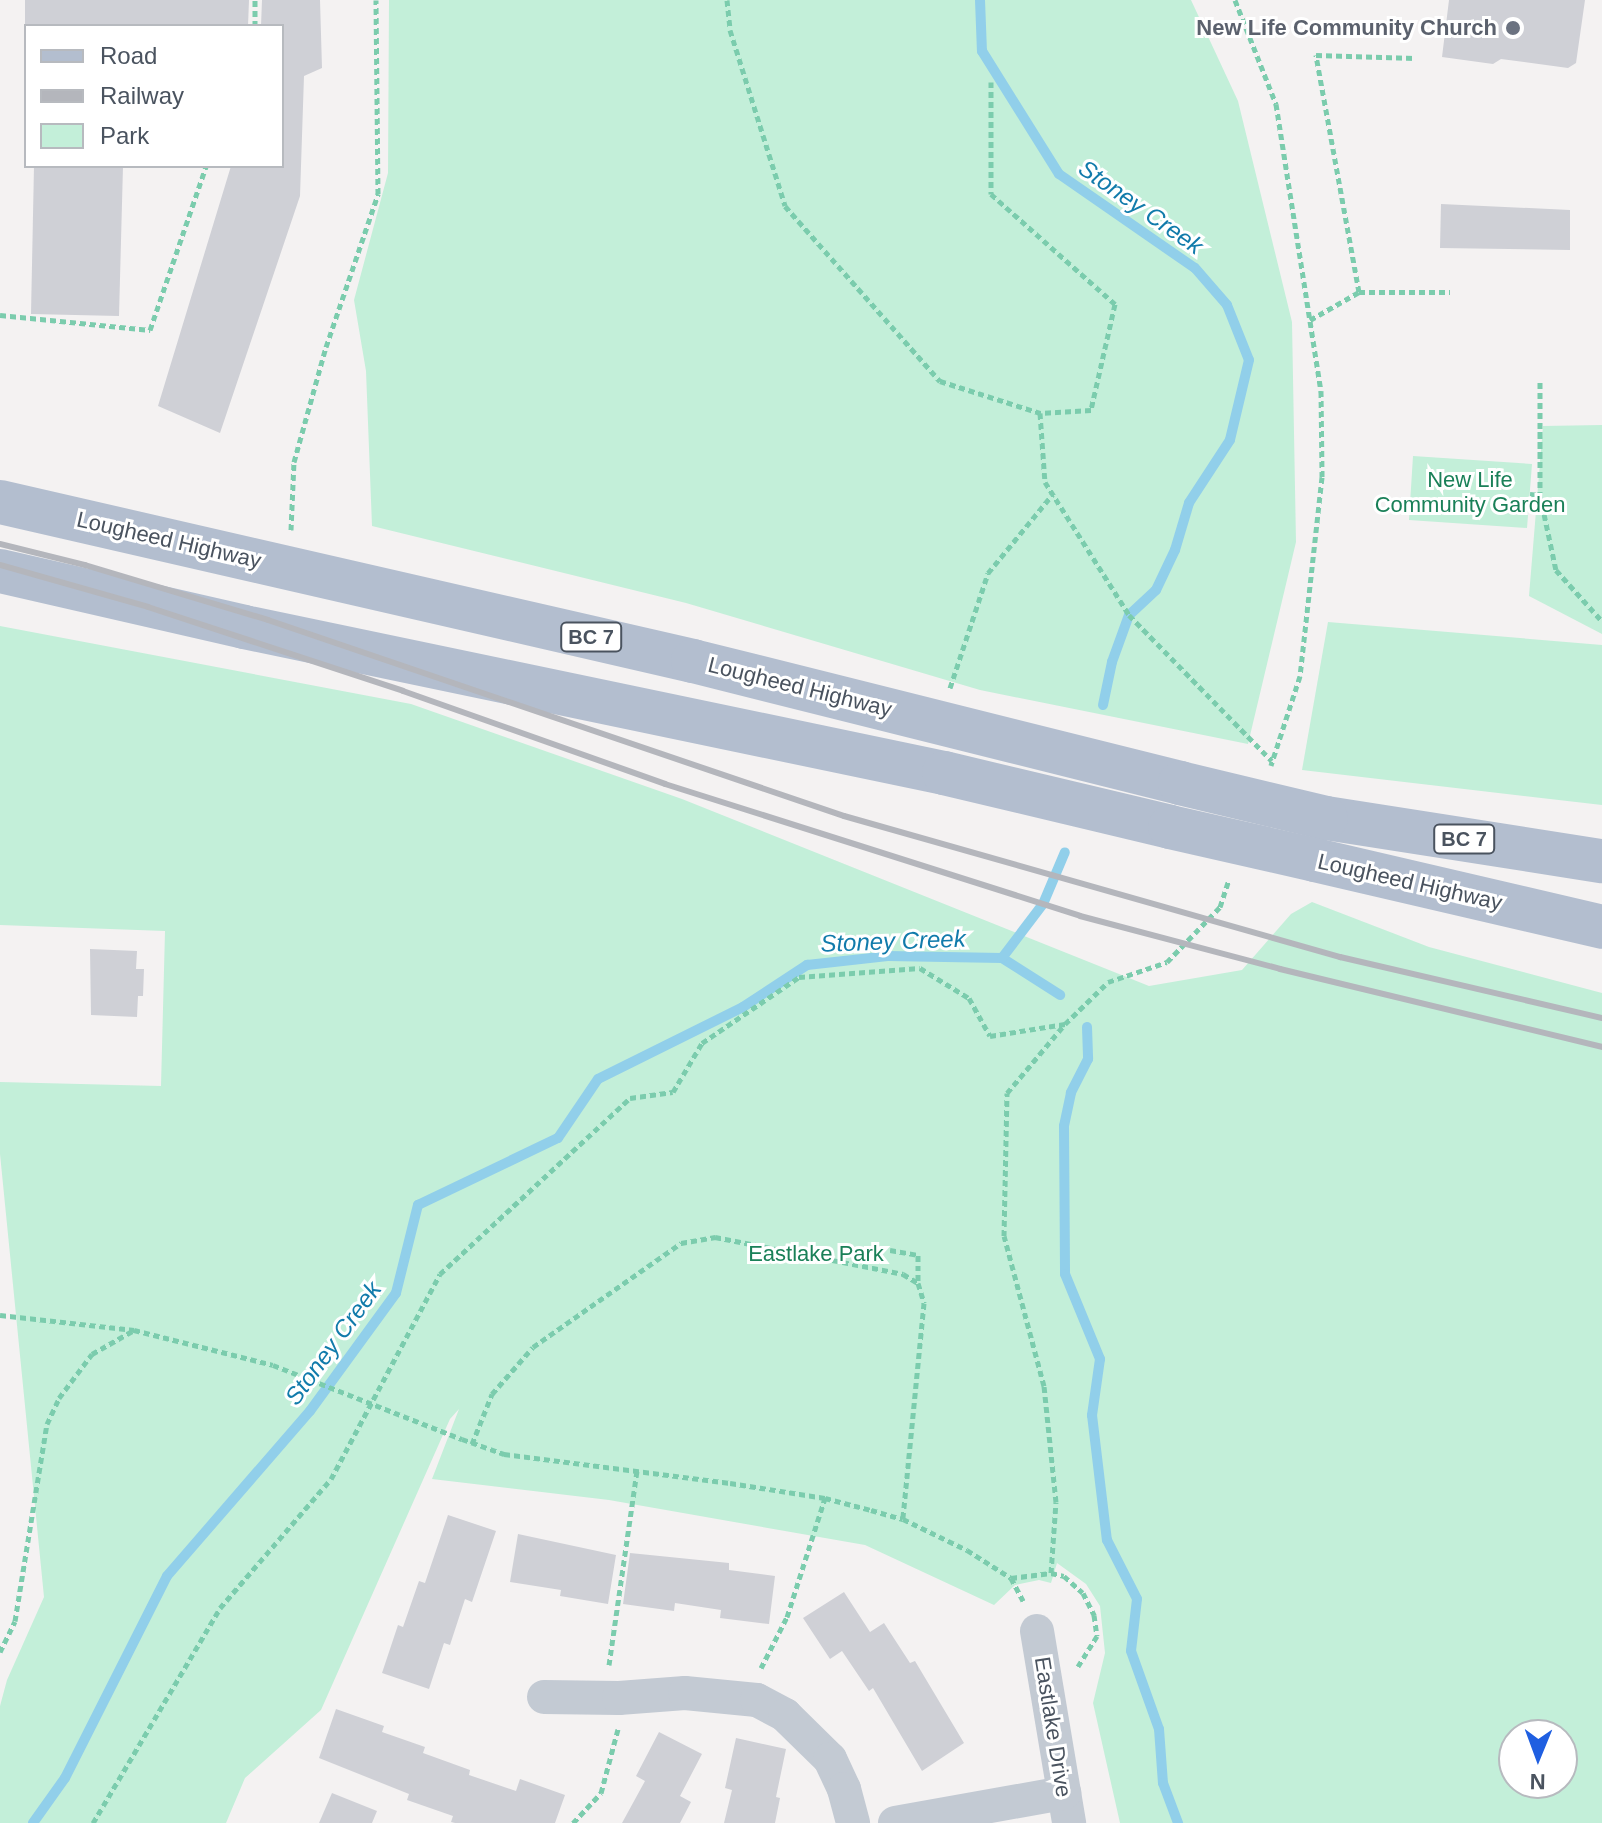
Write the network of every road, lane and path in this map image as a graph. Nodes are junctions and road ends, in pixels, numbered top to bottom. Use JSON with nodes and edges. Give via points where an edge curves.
{"nodes":[{"id":1,"x":255,"y":0,"type":"edge"},
{"id":2,"x":376,"y":0,"type":"edge"},
{"id":3,"x":727,"y":0,"type":"edge"},
{"id":4,"x":1235,"y":0,"type":"edge"},
{"id":5,"x":255,"y":24,"type":"edge"},
{"id":6,"x":1415,"y":58,"type":"dead end"},
{"id":7,"x":991,"y":82,"type":"dead end"},
{"id":8,"x":205,"y":168,"type":"edge"},
{"id":9,"x":1359,"y":292,"type":"junction"},
{"id":10,"x":1450,"y":292,"type":"dead end"},
{"id":11,"x":0,"y":315,"type":"edge"},
{"id":12,"x":1310,"y":320,"type":"junction"},
{"id":13,"x":1540,"y":382,"type":"dead end"},
{"id":14,"x":1040,"y":413,"type":"junction"},
{"id":15,"x":1053,"y":494,"type":"junction"},
{"id":16,"x":1530,"y":494,"type":"dead end"},
{"id":17,"x":1540,"y":495,"type":"junction"},
{"id":18,"x":0,"y":502,"type":"edge"},
{"id":19,"x":291,"y":540,"type":"dead end"},
{"id":20,"x":0,"y":571,"type":"edge"},
{"id":21,"x":1602,"y":621,"type":"edge"},
{"id":22,"x":949,"y":689,"type":"dead end"},
{"id":23,"x":1272,"y":761,"type":"junction"},
{"id":24,"x":1267,"y":775,"type":"dead end"},
{"id":25,"x":1602,"y":861,"type":"edge"},
{"id":26,"x":1230,"y":877,"type":"dead end"},
{"id":27,"x":1602,"y":927,"type":"edge"},
{"id":28,"x":1065,"y":1024,"type":"junction"},
{"id":29,"x":890,"y":1250,"type":"dead end"},
{"id":30,"x":918,"y":1283,"type":"junction"},
{"id":31,"x":0,"y":1315,"type":"edge"},
{"id":32,"x":134,"y":1330,"type":"junction"},
{"id":33,"x":472,"y":1444,"type":"junction"},
{"id":34,"x":637,"y":1470,"type":"junction"},
{"id":35,"x":825,"y":1498,"type":"junction"},
{"id":36,"x":903,"y":1519,"type":"junction"},
{"id":37,"x":1051,"y":1573,"type":"dead end"},
{"id":38,"x":1011,"y":1578,"type":"dead end"},
{"id":39,"x":1037,"y":1631,"type":"dead end"},
{"id":40,"x":0,"y":1652,"type":"edge"},
{"id":41,"x":544,"y":1697,"type":"dead end"},
{"id":42,"x":615,"y":1698,"type":"junction"},
{"id":43,"x":745,"y":1698,"type":"junction"},
{"id":44,"x":1067,"y":1808,"type":"edge"},
{"id":45,"x":93,"y":1823,"type":"edge"},
{"id":46,"x":573,"y":1823,"type":"edge"},
{"id":47,"x":853,"y":1823,"type":"edge"},
{"id":48,"x":895,"y":1823,"type":"edge"}],
"edges":[{"from":1,"to":5,"type":"path"},
{"from":2,"to":19,"type":"path","via":[[378,194],[294,462]]},
{"from":3,"to":14,"type":"path","via":[[730,30],[785,206],[940,381]]},
{"from":4,"to":12,"type":"path","via":[[1276,104]]},
{"from":6,"to":9,"type":"path","via":[[1316,55]]},
{"from":7,"to":14,"type":"path","via":[[991,194],[1115,304],[1091,410]]},
{"from":8,"to":11,"type":"path","via":[[150,330]]},
{"from":9,"to":10,"type":"path"},
{"from":9,"to":12,"type":"path"},
{"from":12,"to":23,"type":"path","via":[[1321,391],[1322,477],[1300,676]]},
{"from":13,"to":17,"type":"path"},
{"from":14,"to":15,"type":"path","via":[[1045,482]]},
{"from":15,"to":22,"type":"path","via":[[988,573]]},
{"from":15,"to":23,"type":"path","via":[[1129,615]]},
{"from":16,"to":17,"type":"path"},
{"from":17,"to":21,"type":"path","via":[[1556,570]]},
{"from":18,"to":25,"type":"main road","name":"Lougheed Highway","number":"BC 7","bridge":true,"via":[[693,661],[1326,818]]},
{"from":20,"to":27,"type":"main road","name":"Lougheed Highway","number":"BC 7","bridge":true,"via":[[900,763]]},
{"from":23,"to":24,"type":"path"},
{"from":26,"to":28,"type":"path","via":[[1220,907],[1167,962],[1108,982]]},
{"from":28,"to":37,"type":"path","via":[[1007,1093],[1004,1236],[1044,1386],[1056,1502]]},
{"from":28,"to":45,"type":"path","via":[[990,1036],[969,998],[920,968],[799,977],[702,1043],[673,1092],[630,1098],[440,1274],[331,1479],[220,1608]]},
{"from":29,"to":30,"type":"path","via":[[918,1255]]},
{"from":30,"to":33,"type":"path","via":[[903,1274],[715,1237],[681,1243],[533,1347],[492,1394]]},
{"from":30,"to":36,"type":"path","via":[[924,1326]]},
{"from":31,"to":32,"type":"path"},
{"from":32,"to":33,"type":"path","bridge":true,"via":[[273,1365]]},
{"from":32,"to":40,"type":"path","via":[[92,1354],[47,1424],[15,1621]]},
{"from":33,"to":34,"type":"path","via":[[504,1454]]},
{"from":34,"to":35,"type":"path"},
{"from":34,"to":42,"type":"path"},
{"from":35,"to":36,"type":"path"},
{"from":35,"to":43,"type":"path","via":[[787,1617]]},
{"from":36,"to":38,"type":"path"},
{"from":39,"to":44,"type":"street","name":"Eastlake Drive"},
{"from":41,"to":42,"type":"street"},
{"from":42,"to":43,"type":"street","via":[[685,1693]]},
{"from":42,"to":46,"type":"path","via":[[601,1793]]},
{"from":43,"to":47,"type":"street","via":[[785,1715],[830,1759]]},
{"from":44,"to":48,"type":"street"}]}
